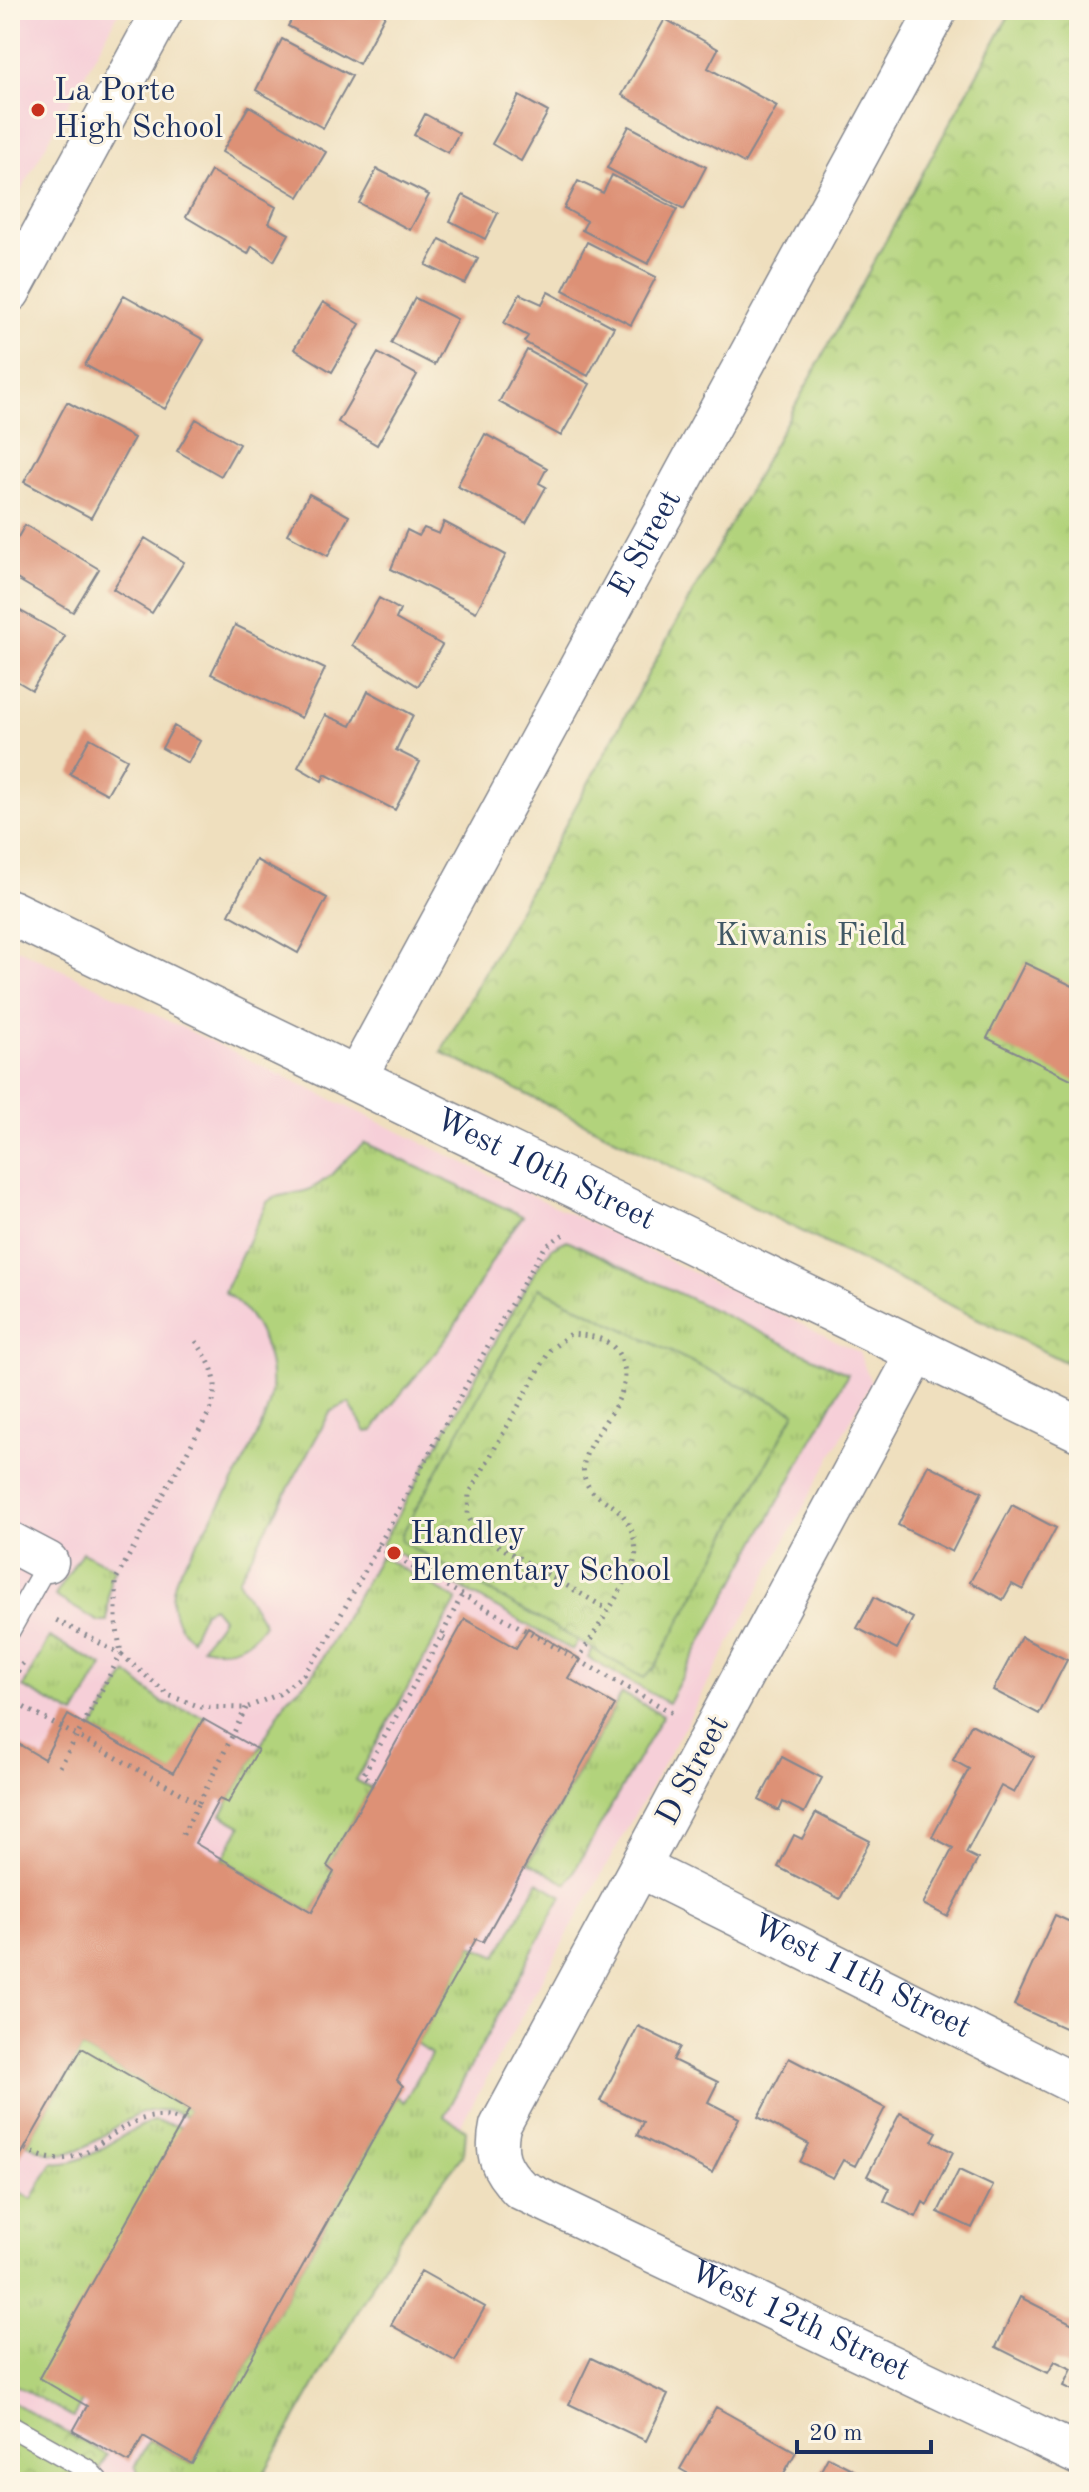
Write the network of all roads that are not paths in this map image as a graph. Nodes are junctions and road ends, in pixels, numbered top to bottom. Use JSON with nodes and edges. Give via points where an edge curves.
{"nodes":[{"id":1,"x":163,"y":10,"type":"edge"},
{"id":2,"x":937,"y":10,"type":"edge"},
{"id":3,"x":10,"y":292,"type":"edge"},
{"id":4,"x":10,"y":912,"type":"edge"},
{"id":5,"x":356,"y":1078,"type":"junction"},
{"id":6,"x":918,"y":1351,"type":"junction"},
{"id":7,"x":1079,"y":1429,"type":"edge"},
{"id":8,"x":10,"y":1542,"type":"edge"},
{"id":9,"x":48,"y":1562,"type":"joint"},
{"id":10,"x":10,"y":1630,"type":"edge"},
{"id":11,"x":641,"y":1868,"type":"junction"},
{"id":12,"x":1076,"y":2075,"type":"edge"},
{"id":13,"x":520,"y":2189,"type":"joint"},
{"id":14,"x":10,"y":2426,"type":"edge"},
{"id":15,"x":1079,"y":2455,"type":"edge"},
{"id":16,"x":99,"y":2482,"type":"edge"}],
"edges":[{"from":1,"to":3,"type":"street"},
{"from":2,"to":5,"type":"street","name":"E Street"},
{"from":4,"to":5,"type":"street","name":"West 10th Street"},
{"from":5,"to":6,"type":"street","name":"West 10th Street"},
{"from":6,"to":7,"type":"street","name":"West 10th Street"},
{"from":6,"to":11,"type":"street","name":"D Street"},
{"from":8,"to":9,"type":"street"},
{"from":9,"to":10,"type":"lane"},
{"from":11,"to":12,"type":"street","name":"West 11th Street"},
{"from":11,"to":13,"type":"street","name":"D Street","via":[[500,2126],[496,2157]]},
{"from":13,"to":15,"type":"street","name":"West 12th Street"},
{"from":14,"to":16,"type":"lane","via":[[88,2470]]}]}
